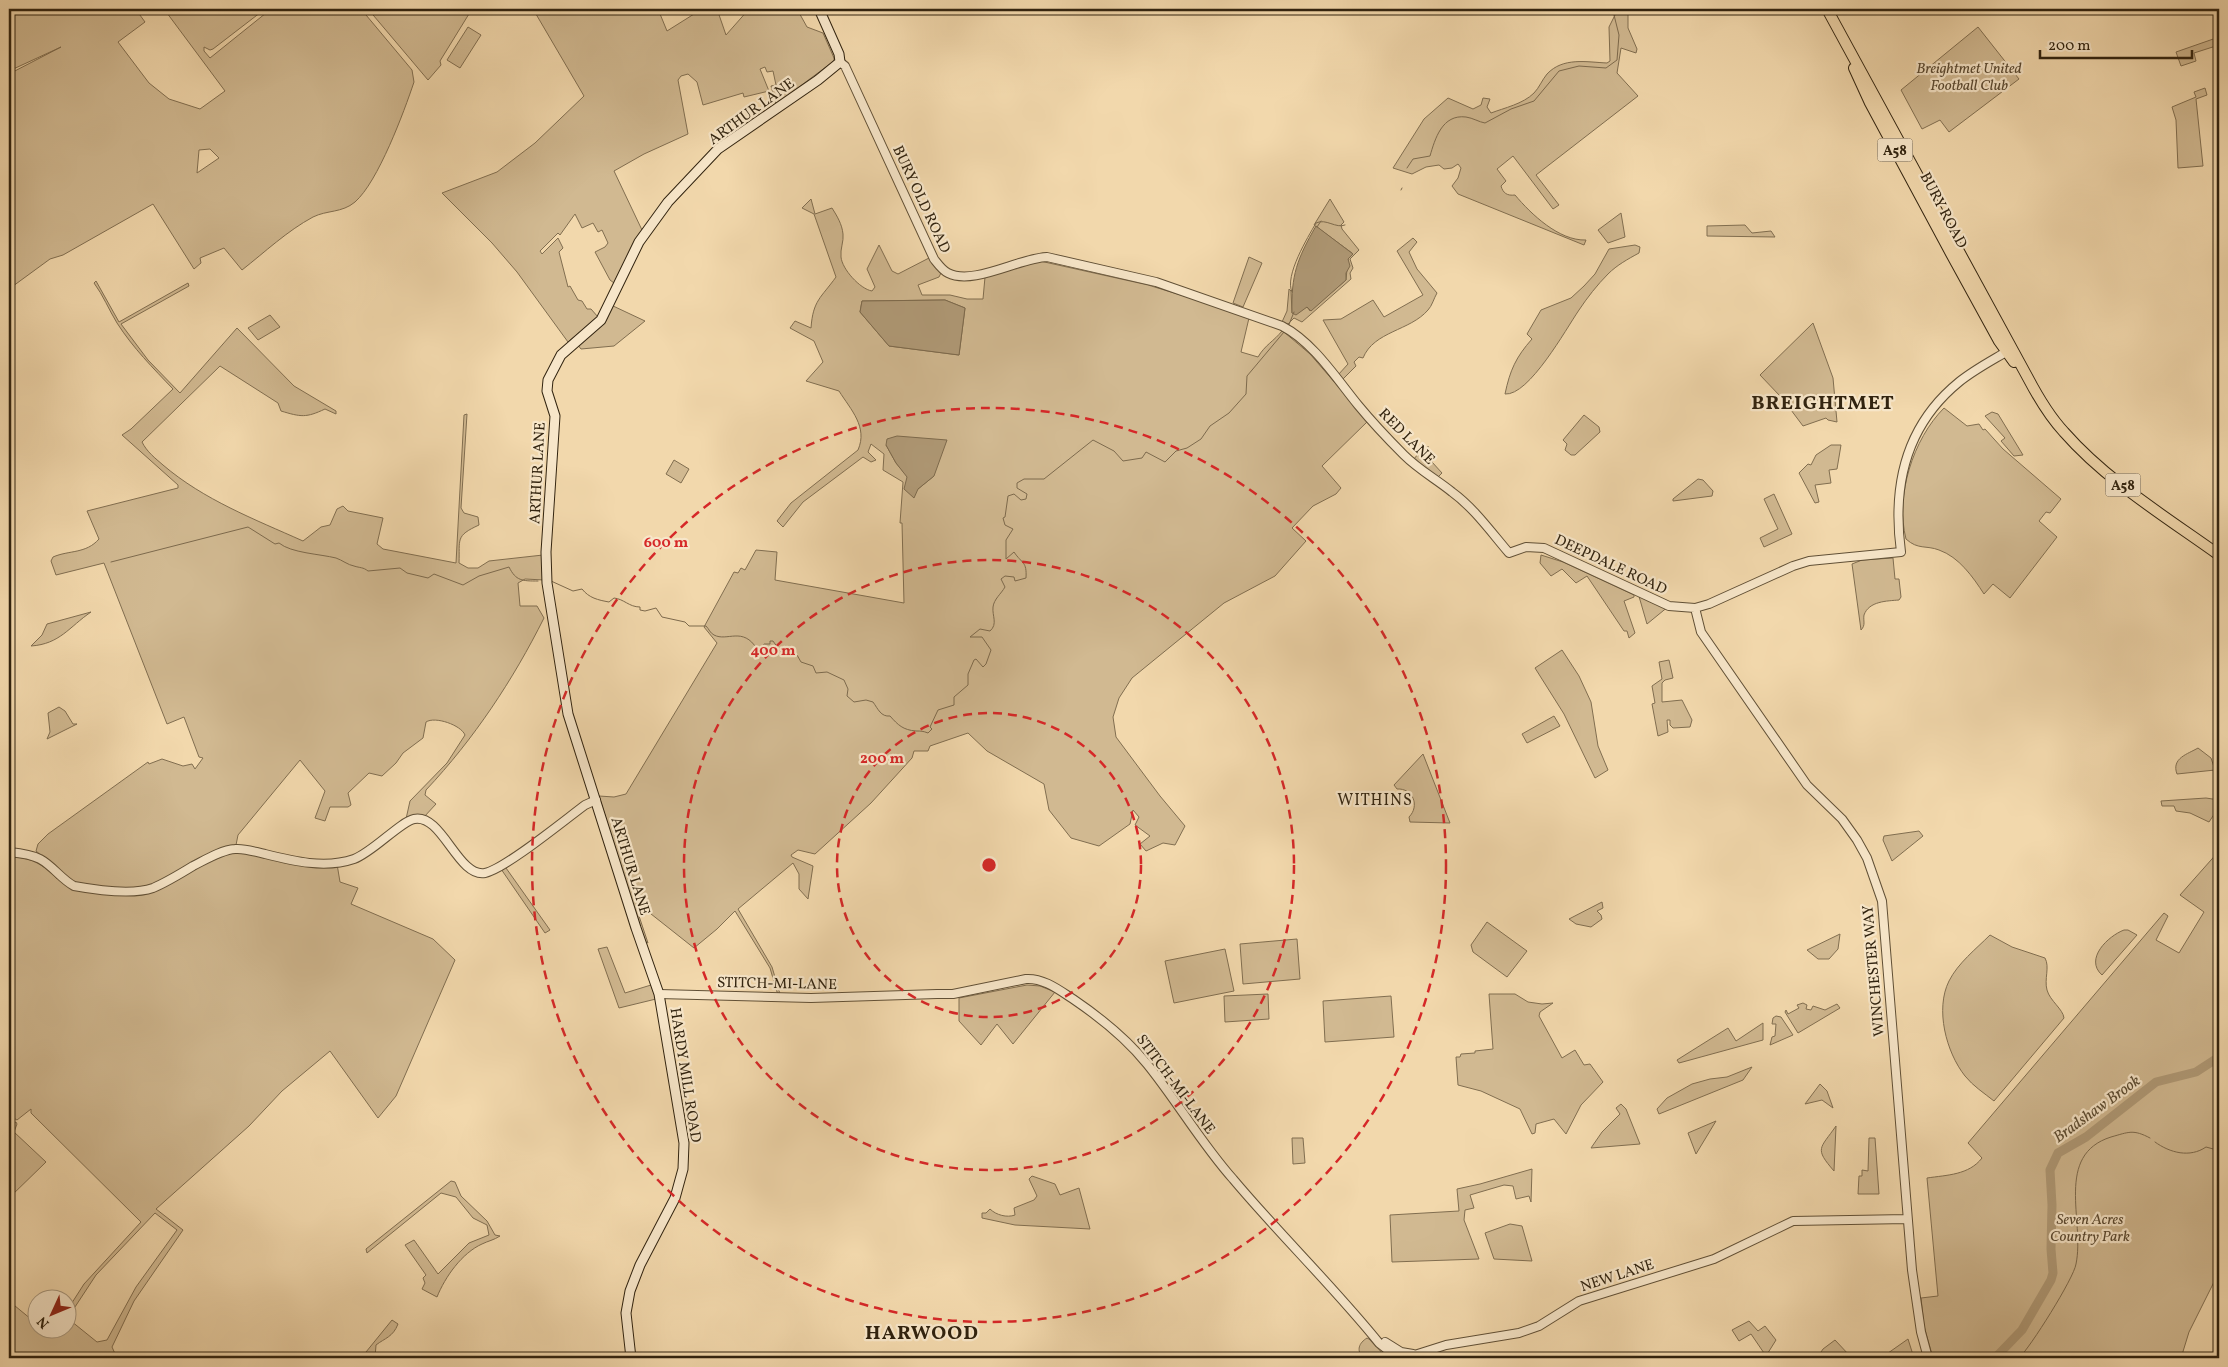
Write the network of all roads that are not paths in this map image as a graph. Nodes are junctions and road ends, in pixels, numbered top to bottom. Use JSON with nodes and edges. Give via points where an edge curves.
{"nodes":[{"id":1,"x":818,"y":9,"type":"edge"},
{"id":2,"x":1827,"y":9,"type":"edge"},
{"id":3,"x":1848,"y":48,"type":"junction"},
{"id":4,"x":840,"y":62,"type":"junction"},
{"id":5,"x":1292,"y":331,"type":"joint"},
{"id":6,"x":1999,"y":341,"type":"junction"},
{"id":7,"x":2011,"y":351,"type":"junction"},
{"id":8,"x":1981,"y":367,"type":"junction"},
{"id":9,"x":1509,"y":553,"type":"joint"},
{"id":10,"x":2219,"y":554,"type":"edge"},
{"id":11,"x":1695,"y":608,"type":"junction"},
{"id":12,"x":596,"y":800,"type":"junction"},
{"id":13,"x":9,"y":852,"type":"edge"},
{"id":14,"x":659,"y":994,"type":"junction"},
{"id":15,"x":1907,"y":1219,"type":"junction"},
{"id":16,"x":1414,"y":1355,"type":"joint"},
{"id":17,"x":631,"y":1358,"type":"edge"},
{"id":18,"x":1928,"y":1358,"type":"edge"}],
"edges":[{"from":1,"to":4,"type":"main road","name":"BURY OLD ROAD"},
{"from":2,"to":3,"type":"highway","name":"BURY ROAD","number":"A58"},
{"from":3,"to":6,"type":"highway","name":"BURY ROAD","number":"A58","via":[[1870,103]]},
{"from":3,"to":7,"type":"highway","name":"BURY ROAD","number":"A58"},
{"from":4,"to":5,"type":"street","name":"BURY OLD ROAD","via":[[845,66],[934,259],[949,274],[971,276],[1047,257],[1164,284]]},
{"from":4,"to":12,"type":"main road","name":"ARTHUR LANE","via":[[718,149],[668,202],[639,242],[601,320],[561,355],[548,380],[547,391],[555,416],[547,583],[568,714]]},
{"from":5,"to":9,"type":"street","name":"RED LANE","via":[[1398,450],[1471,509]]},
{"from":6,"to":7,"type":"highway","name":"BURY ROAD","number":"A58"},
{"from":6,"to":8,"type":"street","via":[[1994,356]]},
{"from":7,"to":8,"type":"street"},
{"from":7,"to":10,"type":"highway","name":"BURY ROAD","number":"A58","via":[[2057,424],[2085,454],[2122,485]]},
{"from":8,"to":11,"type":"street","name":"DEEPDALE ROAD","via":[[1939,401],[1912,444],[1899,490],[1902,552],[1806,562]]},
{"from":9,"to":11,"type":"street","name":"DEEPDALE ROAD","via":[[1526,547],[1544,548],[1669,606]]},
{"from":11,"to":15,"type":"street","name":"WINCHESTER WAY","via":[[1701,632],[1807,784],[1842,819],[1867,858],[1882,901]]},
{"from":12,"to":13,"type":"street","via":[[487,873],[470,870],[443,835],[417,819],[352,859],[301,862],[234,849],[152,888],[134,892],[74,886],[41,859]]},
{"from":12,"to":14,"type":"main road","name":"ARTHUR LANE"},
{"from":14,"to":16,"type":"street","name":"STITCH-MI-LANE","via":[[811,998],[953,994],[1030,978],[1051,985],[1104,1021],[1137,1052],[1222,1167],[1383,1347],[1405,1358]]},
{"from":14,"to":17,"type":"main road","name":"HARDY MILL ROAD","via":[[685,1153],[675,1198],[630,1291],[626,1314]]},
{"from":15,"to":16,"type":"street","name":"NEW LANE","via":[[1788,1222],[1714,1259],[1579,1301],[1526,1331],[1446,1345]]},
{"from":15,"to":18,"type":"street","name":"WINCHESTER WAY","via":[[1921,1332]]}]}
